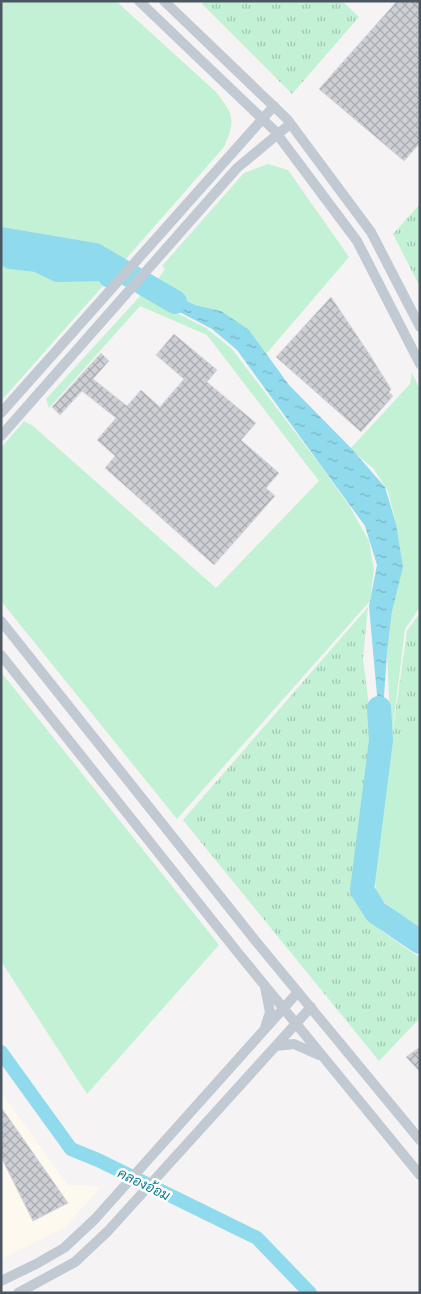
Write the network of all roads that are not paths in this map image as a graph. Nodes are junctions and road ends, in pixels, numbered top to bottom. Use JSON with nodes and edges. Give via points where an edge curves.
{"nodes":[{"id":1,"x":139,"y":1,"type":"edge"},
{"id":2,"x":164,"y":1,"type":"edge"},
{"id":3,"x":274,"y":106,"type":"junction"},
{"id":4,"x":262,"y":119,"type":"junction"},
{"id":5,"x":290,"y":124,"type":"junction"},
{"id":6,"x":278,"y":135,"type":"junction"},
{"id":7,"x":420,"y":327,"type":"edge"},
{"id":8,"x":420,"y":364,"type":"edge"},
{"id":9,"x":1,"y":413,"type":"edge"},
{"id":10,"x":1,"y":436,"type":"edge"},
{"id":11,"x":1,"y":621,"type":"edge"},
{"id":12,"x":1,"y":655,"type":"edge"},
{"id":13,"x":265,"y":985,"type":"junction"},
{"id":14,"x":298,"y":992,"type":"junction"},
{"id":15,"x":311,"y":1007,"type":"junction"},
{"id":16,"x":284,"y":1009,"type":"junction"},
{"id":17,"x":296,"y":1023,"type":"junction"},
{"id":18,"x":262,"y":1034,"type":"junction"},
{"id":19,"x":276,"y":1046,"type":"junction"},
{"id":20,"x":324,"y":1058,"type":"junction"},
{"id":21,"x":420,"y":1140,"type":"edge"},
{"id":22,"x":420,"y":1174,"type":"edge"},
{"id":23,"x":1,"y":1281,"type":"edge"},
{"id":24,"x":18,"y":1293,"type":"edge"}],
"edges":[{"from":1,"to":4,"type":"street"},
{"from":2,"to":3,"type":"street"},
{"from":3,"to":4,"type":"street"},
{"from":3,"to":5,"type":"street"},
{"from":4,"to":6,"type":"street"},
{"from":4,"to":9,"type":"street"},
{"from":5,"to":6,"type":"street"},
{"from":5,"to":7,"type":"street","via":[[371,232]]},
{"from":6,"to":8,"type":"street","via":[[357,241]]},
{"from":6,"to":10,"type":"street","via":[[237,168]]},
{"from":11,"to":14,"type":"street"},
{"from":12,"to":13,"type":"street"},
{"from":13,"to":16,"type":"street"},
{"from":13,"to":18,"type":"street","via":[[270,1012]]},
{"from":14,"to":15,"type":"street"},
{"from":14,"to":16,"type":"street"},
{"from":15,"to":17,"type":"street"},
{"from":15,"to":21,"type":"street"},
{"from":16,"to":17,"type":"street"},
{"from":16,"to":18,"type":"street"},
{"from":17,"to":19,"type":"street"},
{"from":17,"to":20,"type":"street"},
{"from":18,"to":23,"type":"street","via":[[95,1219],[64,1248]]},
{"from":19,"to":20,"type":"street","via":[[294,1044]]},
{"from":19,"to":24,"type":"street","via":[[108,1231],[75,1262]]},
{"from":20,"to":22,"type":"street"}]}
